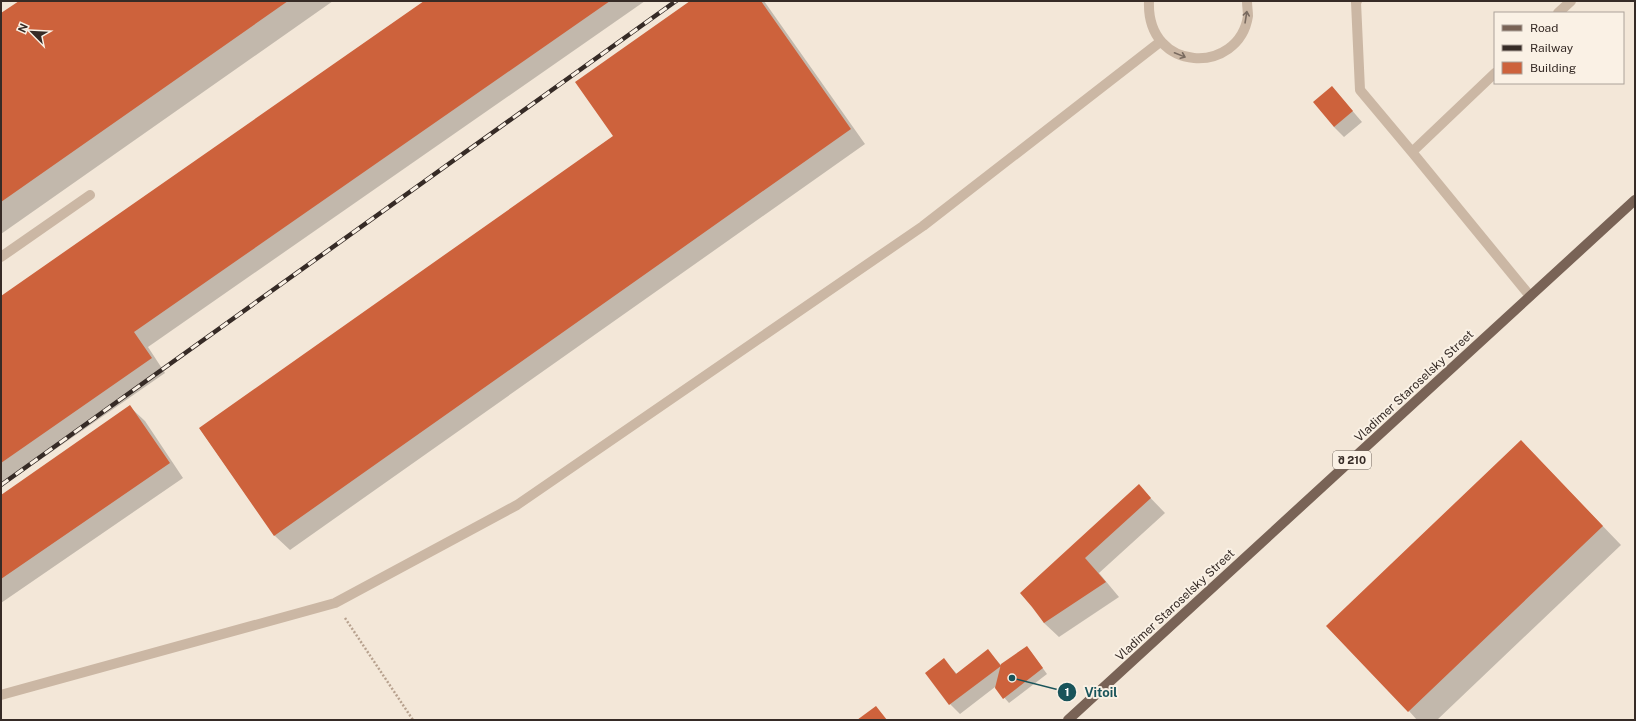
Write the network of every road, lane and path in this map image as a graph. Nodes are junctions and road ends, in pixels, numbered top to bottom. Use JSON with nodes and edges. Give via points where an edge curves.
{"nodes":[{"id":1,"x":1149,"y":1,"type":"edge"},
{"id":2,"x":1247,"y":1,"type":"edge"},
{"id":3,"x":1357,"y":1,"type":"edge"},
{"id":4,"x":1571,"y":1,"type":"edge"},
{"id":5,"x":1559,"y":12,"type":"edge"},
{"id":6,"x":1160,"y":42,"type":"junction"},
{"id":7,"x":1494,"y":74,"type":"edge"},
{"id":8,"x":1412,"y":152,"type":"junction"},
{"id":9,"x":90,"y":195,"type":"dead end"},
{"id":10,"x":1635,"y":200,"type":"edge"},
{"id":11,"x":1,"y":257,"type":"edge"},
{"id":12,"x":1530,"y":296,"type":"junction"},
{"id":13,"x":335,"y":603,"type":"junction"},
{"id":14,"x":1,"y":695,"type":"edge"},
{"id":15,"x":413,"y":720,"type":"edge"},
{"id":16,"x":1068,"y":720,"type":"edge"}],
"edges":[{"from":1,"to":6,"type":"lane","via":[[1152,28]]},
{"from":6,"to":2,"type":"lane","one_way":true,"via":[[1173,52],[1188,58],[1204,58],[1219,54],[1233,45],[1242,32],[1248,16]]},
{"from":3,"to":8,"type":"lane","via":[[1360,90]]},
{"from":4,"to":5,"type":"lane"},
{"from":6,"to":13,"type":"lane","via":[[923,226],[517,505]]},
{"from":7,"to":8,"type":"lane"},
{"from":8,"to":12,"type":"lane"},
{"from":9,"to":11,"type":"lane"},
{"from":10,"to":12,"type":"main road","name":"Vladimer Staroselsky Street","number":"შ 210"},
{"from":12,"to":16,"type":"main road","name":"Vladimer Staroselsky Street","number":"შ 210"},
{"from":13,"to":14,"type":"lane"},
{"from":13,"to":15,"type":"path"}]}
